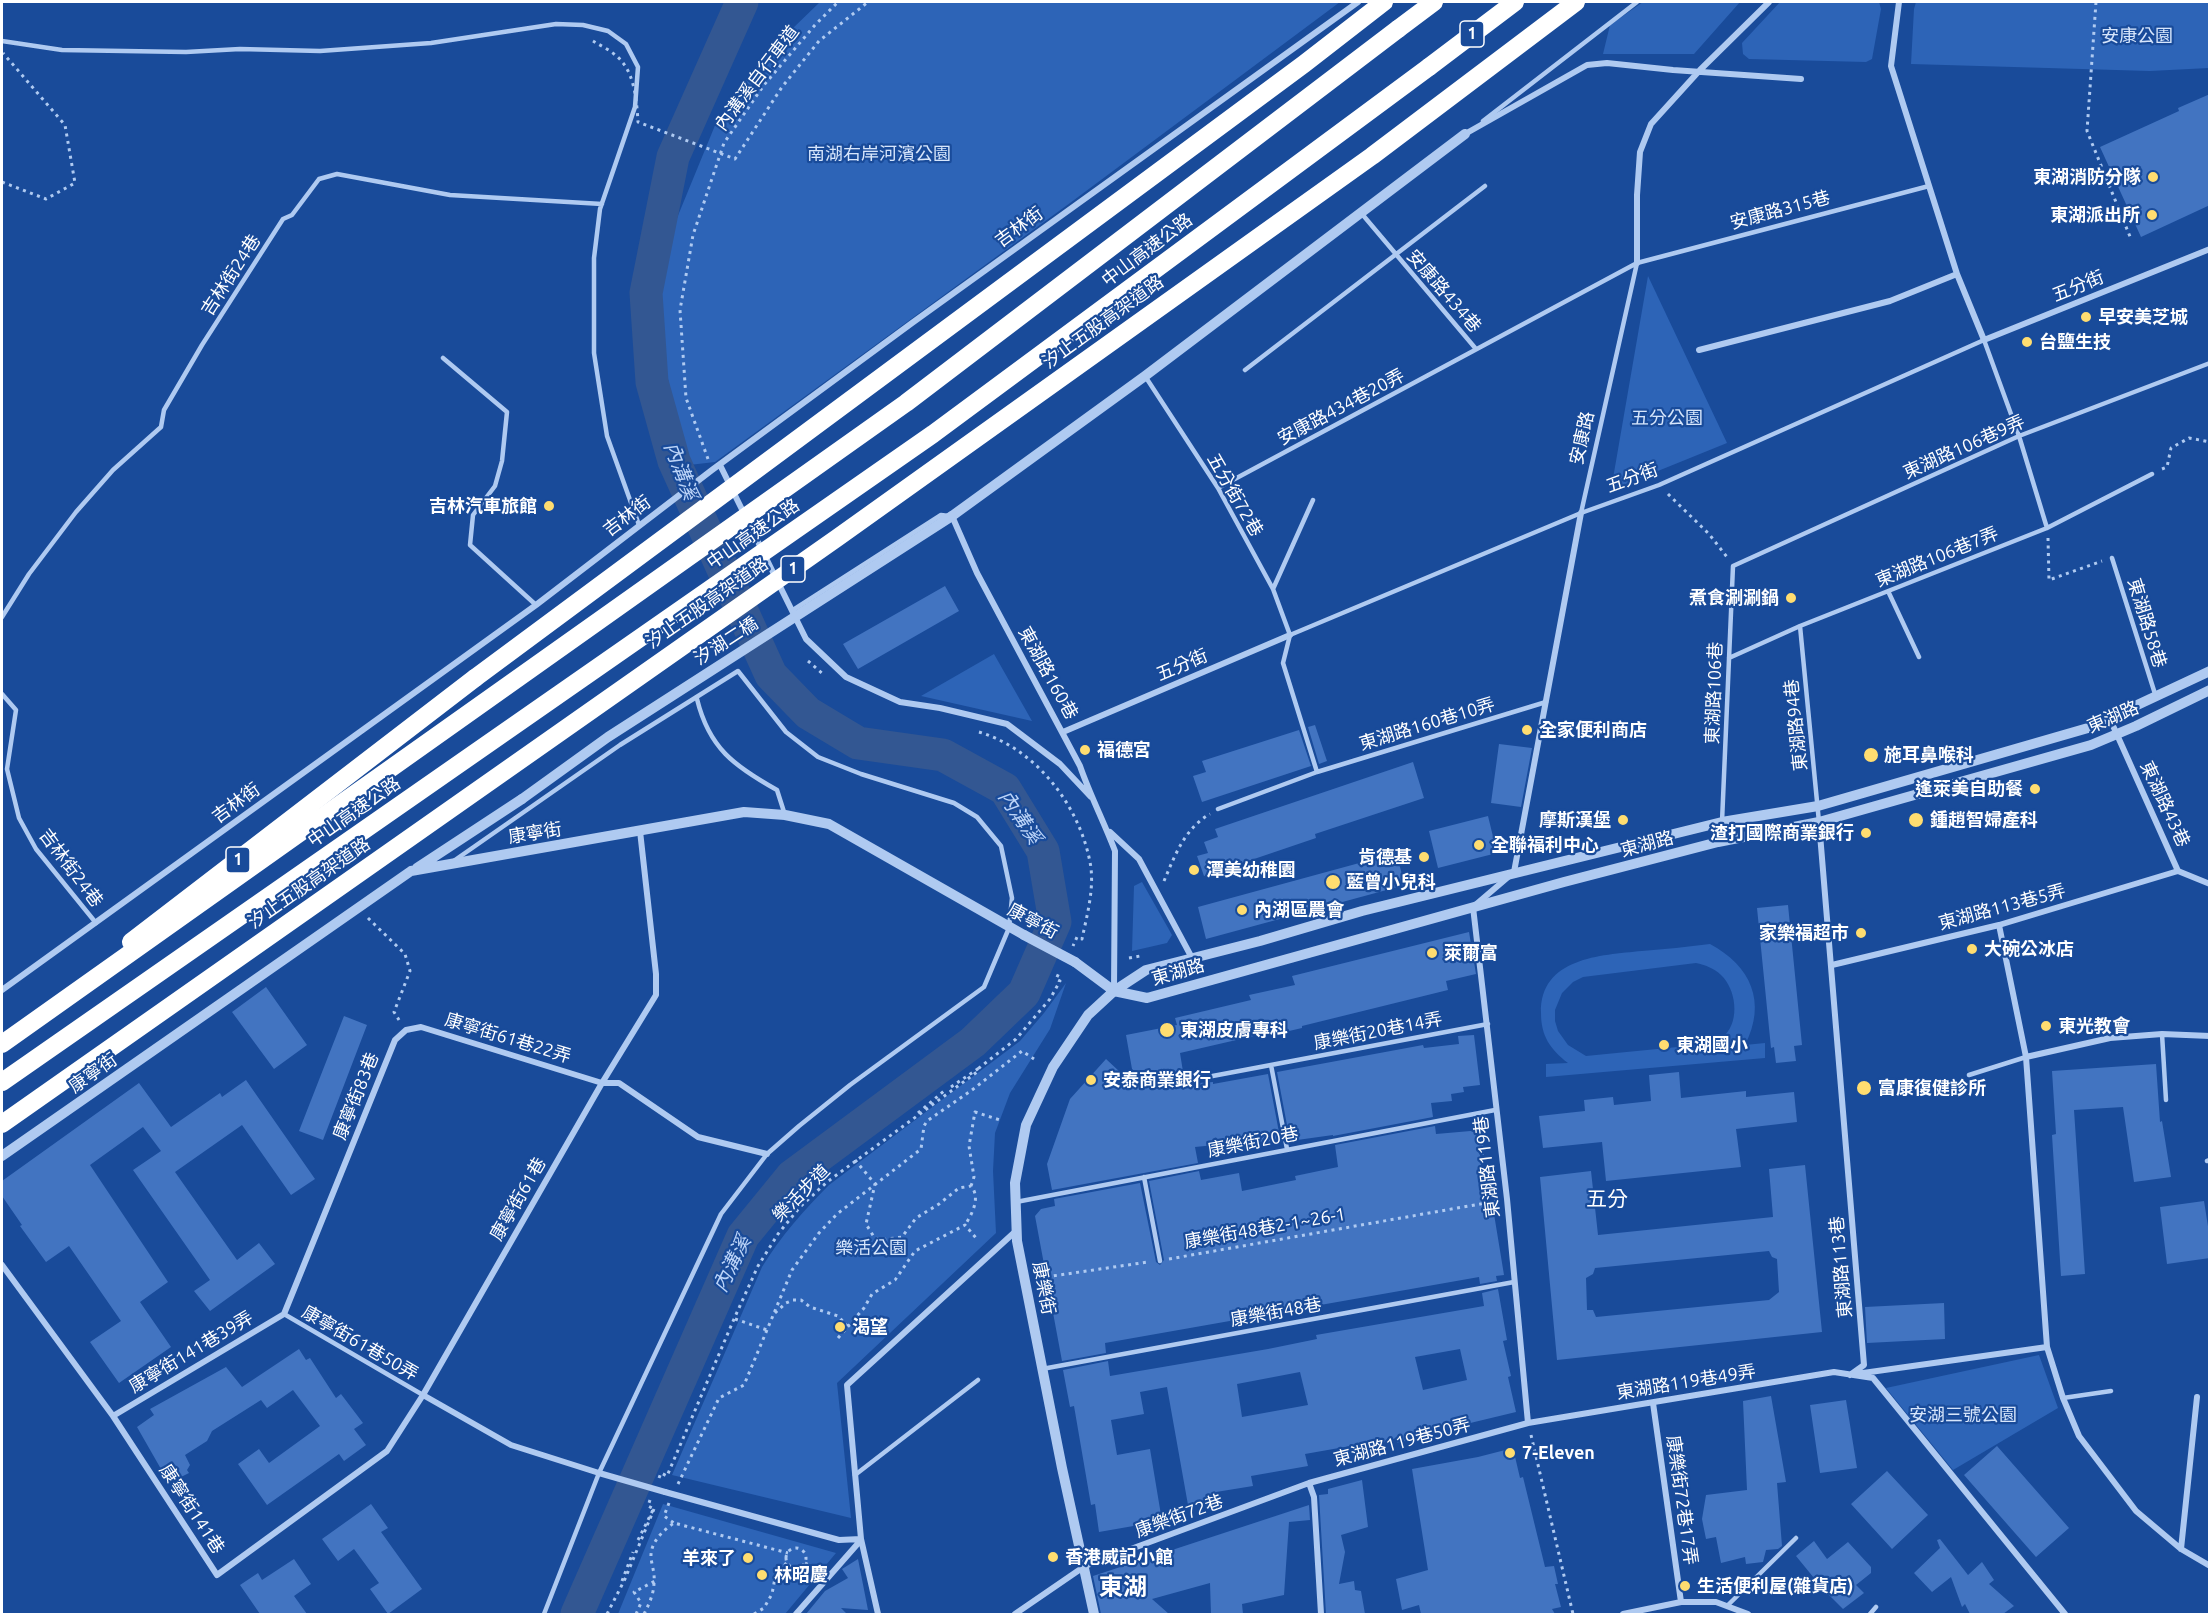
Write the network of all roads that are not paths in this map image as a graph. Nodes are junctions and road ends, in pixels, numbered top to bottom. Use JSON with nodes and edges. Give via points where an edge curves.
{"nodes":[{"id":1,"x":1358,"y":2,"type":"edge"},
{"id":2,"x":1384,"y":2,"type":"edge"},
{"id":3,"x":1434,"y":2,"type":"edge"},
{"id":4,"x":1515,"y":2,"type":"edge"},
{"id":5,"x":1576,"y":2,"type":"edge"},
{"id":6,"x":1637,"y":2,"type":"edge"},
{"id":7,"x":1769,"y":2,"type":"edge"},
{"id":8,"x":1899,"y":2,"type":"edge"},
{"id":9,"x":2,"y":41,"type":"edge"},
{"id":10,"x":1700,"y":70,"type":"junction"},
{"id":11,"x":1801,"y":79,"type":"dead end"},
{"id":12,"x":1466,"y":134,"type":"junction"},
{"id":13,"x":1485,"y":186,"type":"dead end"},
{"id":14,"x":1929,"y":186,"type":"junction"},
{"id":15,"x":602,"y":204,"type":"junction"},
{"id":16,"x":1361,"y":213,"type":"junction"},
{"id":17,"x":2210,"y":249,"type":"edge"},
{"id":18,"x":1395,"y":254,"type":"junction"},
{"id":19,"x":1638,"y":263,"type":"junction"},
{"id":20,"x":1958,"y":274,"type":"junction"},
{"id":21,"x":1984,"y":340,"type":"junction"},
{"id":22,"x":1476,"y":349,"type":"junction"},
{"id":23,"x":1699,"y":350,"type":"dead end"},
{"id":24,"x":443,"y":358,"type":"dead end"},
{"id":25,"x":2210,"y":363,"type":"edge"},
{"id":26,"x":1245,"y":370,"type":"dead end"},
{"id":27,"x":1144,"y":376,"type":"junction"},
{"id":28,"x":2019,"y":436,"type":"junction"},
{"id":29,"x":720,"y":465,"type":"junction"},
{"id":30,"x":2152,"y":474,"type":"road end"},
{"id":31,"x":1218,"y":488,"type":"junction"},
{"id":32,"x":1313,"y":500,"type":"dead end"},
{"id":33,"x":1581,"y":513,"type":"junction"},
{"id":34,"x":952,"y":516,"type":"junction"},
{"id":35,"x":639,"y":525,"type":"junction"},
{"id":36,"x":2048,"y":528,"type":"junction"},
{"id":37,"x":2112,"y":558,"type":"road end"},
{"id":38,"x":1733,"y":566,"type":"joint"},
{"id":39,"x":1273,"y":589,"type":"junction"},
{"id":40,"x":1888,"y":591,"type":"junction"},
{"id":41,"x":536,"y":605,"type":"junction"},
{"id":42,"x":793,"y":610,"type":"junction"},
{"id":43,"x":2,"y":617,"type":"edge"},
{"id":44,"x":1800,"y":626,"type":"junction"},
{"id":45,"x":1290,"y":635,"type":"junction"},
{"id":46,"x":1919,"y":657,"type":"dead end"},
{"id":47,"x":1729,"y":658,"type":"junction"},
{"id":48,"x":2210,"y":671,"type":"edge"},
{"id":49,"x":2210,"y":690,"type":"edge"},
{"id":50,"x":2,"y":694,"type":"edge"},
{"id":51,"x":2156,"y":697,"type":"junction"},
{"id":52,"x":697,"y":699,"type":"junction"},
{"id":53,"x":1545,"y":702,"type":"junction"},
{"id":54,"x":2110,"y":719,"type":"junction"},
{"id":55,"x":1063,"y":732,"type":"junction"},
{"id":56,"x":2116,"y":734,"type":"junction"},
{"id":57,"x":1317,"y":772,"type":"junction"},
{"id":58,"x":1091,"y":797,"type":"junction"},
{"id":59,"x":1818,"y":806,"type":"junction"},
{"id":60,"x":1218,"y":808,"type":"road end"},
{"id":61,"x":785,"y":815,"type":"junction"},
{"id":62,"x":1722,"y":822,"type":"junction"},
{"id":63,"x":1819,"y":822,"type":"junction"},
{"id":64,"x":1107,"y":830,"type":"junction"},
{"id":65,"x":640,"y":831,"type":"junction"},
{"id":66,"x":450,"y":863,"type":"junction"},
{"id":67,"x":2177,"y":869,"type":"junction"},
{"id":68,"x":411,"y":871,"type":"junction"},
{"id":69,"x":1514,"y":872,"type":"junction"},
{"id":70,"x":2210,"y":884,"type":"edge"},
{"id":71,"x":1473,"y":907,"type":"junction"},
{"id":72,"x":96,"y":923,"type":"junction"},
{"id":73,"x":2000,"y":925,"type":"junction"},
{"id":74,"x":1009,"y":928,"type":"junction"},
{"id":75,"x":1192,"y":958,"type":"junction"},
{"id":76,"x":1832,"y":965,"type":"junction"},
{"id":77,"x":2,"y":990,"type":"edge"},
{"id":78,"x":1114,"y":991,"type":"junction"},
{"id":79,"x":1488,"y":1024,"type":"junction"},
{"id":80,"x":406,"y":1030,"type":"joint"},
{"id":81,"x":2162,"y":1034,"type":"junction"},
{"id":82,"x":2210,"y":1035,"type":"edge"},
{"id":83,"x":2,"y":1043,"type":"edge"},
{"id":84,"x":2026,"y":1057,"type":"junction"},
{"id":85,"x":1271,"y":1065,"type":"junction"},
{"id":86,"x":1969,"y":1075,"type":"dead end"},
{"id":87,"x":1202,"y":1078,"type":"dead end"},
{"id":88,"x":2,"y":1082,"type":"edge"},
{"id":89,"x":602,"y":1083,"type":"junction"},
{"id":90,"x":2166,"y":1100,"type":"dead end"},
{"id":91,"x":1495,"y":1110,"type":"junction"},
{"id":92,"x":2,"y":1124,"type":"edge"},
{"id":93,"x":1287,"y":1149,"type":"junction"},
{"id":94,"x":767,"y":1154,"type":"junction"},
{"id":95,"x":2,"y":1156,"type":"edge"},
{"id":96,"x":1144,"y":1177,"type":"junction"},
{"id":97,"x":1016,"y":1202,"type":"junction"},
{"id":98,"x":1017,"y":1230,"type":"junction"},
{"id":99,"x":1160,"y":1261,"type":"road end"},
{"id":100,"x":2,"y":1265,"type":"edge"},
{"id":101,"x":1514,"y":1282,"type":"junction"},
{"id":102,"x":284,"y":1314,"type":"junction"},
{"id":103,"x":2047,"y":1347,"type":"junction"},
{"id":104,"x":1042,"y":1369,"type":"junction"},
{"id":105,"x":1849,"y":1375,"type":"junction"},
{"id":106,"x":978,"y":1380,"type":"dead end"},
{"id":107,"x":2111,"y":1391,"type":"dead end"},
{"id":108,"x":423,"y":1395,"type":"junction"},
{"id":109,"x":2197,"y":1397,"type":"dead end"},
{"id":110,"x":2063,"y":1398,"type":"junction"},
{"id":111,"x":1653,"y":1403,"type":"junction"},
{"id":112,"x":113,"y":1416,"type":"junction"},
{"id":113,"x":1528,"y":1423,"type":"junction"},
{"id":114,"x":599,"y":1473,"type":"junction"},
{"id":115,"x":855,"y":1475,"type":"junction"},
{"id":116,"x":1309,"y":1483,"type":"junction"},
{"id":117,"x":1284,"y":1494,"type":"joint"},
{"id":118,"x":1796,"y":1538,"type":"dead end"},
{"id":119,"x":861,"y":1539,"type":"junction"},
{"id":120,"x":2181,"y":1549,"type":"junction"},
{"id":121,"x":1085,"y":1566,"type":"junction"},
{"id":122,"x":2210,"y":1566,"type":"edge"},
{"id":123,"x":1681,"y":1602,"type":"junction"},
{"id":124,"x":1727,"y":1606,"type":"junction"},
{"id":125,"x":1876,"y":1607,"type":"dead end"},
{"id":126,"x":544,"y":1614,"type":"edge"},
{"id":127,"x":796,"y":1614,"type":"edge"},
{"id":128,"x":878,"y":1614,"type":"edge"},
{"id":129,"x":1015,"y":1614,"type":"edge"},
{"id":130,"x":1094,"y":1614,"type":"edge"},
{"id":131,"x":1321,"y":1614,"type":"edge"},
{"id":132,"x":1623,"y":1614,"type":"edge"},
{"id":133,"x":1748,"y":1614,"type":"edge"},
{"id":134,"x":1870,"y":1614,"type":"edge"},
{"id":135,"x":2065,"y":1614,"type":"edge"}],
"edges":[{"from":1,"to":29,"type":"street","name":"吉林街"},
{"from":2,"to":83,"type":"highway","number":"1","bridge":true,"via":[[475,678]]},
{"from":3,"to":83,"type":"highway","name":"中山高速公路","number":"1","bridge":true,"via":[[906,403]]},
{"from":4,"to":88,"type":"highway","name":"中山高速公路","number":"1","bridge":true,"via":[[933,434]]},
{"from":5,"to":92,"type":"highway","name":"汐止五股高架道路","number":"1","bridge":true,"via":[[1372,156],[886,503]]},
{"from":6,"to":12,"type":"lane"},
{"from":7,"to":10,"type":"street","name":"安康路"},
{"from":8,"to":14,"type":"street","via":[[1891,66]]},
{"from":9,"to":15,"type":"lane","via":[[62,50],[320,51],[430,43],[556,24],[600,29],[626,44],[638,67],[635,107]]},
{"from":10,"to":11,"type":"street"},
{"from":10,"to":12,"type":"street","via":[[1587,65]]},
{"from":10,"to":19,"type":"street","name":"安康路","via":[[1651,124],[1640,152]]},
{"from":12,"to":16,"type":"street","name":"汐湖二橋"},
{"from":13,"to":18,"type":"lane"},
{"from":14,"to":19,"type":"lane","name":"安康路315巷"},
{"from":14,"to":20,"type":"street"},
{"from":15,"to":35,"type":"lane","via":[[594,258],[594,353],[607,436]]},
{"from":15,"to":43,"type":"lane","name":"吉林街24巷","via":[[450,195],[337,174],[319,179],[292,215],[283,219],[202,345],[164,410],[161,427],[113,470],[76,512]]},
{"from":16,"to":18,"type":"lane"},
{"from":16,"to":27,"type":"street","name":"汐湖二橋"},
{"from":17,"to":21,"type":"street","name":"五分街"},
{"from":18,"to":22,"type":"lane","name":"安康路434巷"},
{"from":18,"to":26,"type":"lane","name":"安康路434巷"},
{"from":19,"to":22,"type":"lane","name":"安康路434巷"},
{"from":19,"to":33,"type":"lane","name":"安康路"},
{"from":20,"to":21,"type":"street"},
{"from":20,"to":23,"type":"street","via":[[1890,301]]},
{"from":21,"to":28,"type":"lane"},
{"from":21,"to":33,"type":"lane","name":"五分街","via":[[1659,485]]},
{"from":22,"to":31,"type":"lane","name":"安康路434巷20弄"},
{"from":24,"to":41,"type":"lane","via":[[507,412],[502,461],[495,486],[473,515],[470,545]]},
{"from":25,"to":28,"type":"lane","name":"東湖路106巷9弄"},
{"from":27,"to":31,"type":"lane","name":"五分街72巷"},
{"from":27,"to":34,"type":"street","name":"汐湖二橋"},
{"from":28,"to":36,"type":"lane"},
{"from":28,"to":38,"type":"lane","name":"東湖路106巷9弄"},
{"from":29,"to":35,"type":"street","name":"吉林街"},
{"from":29,"to":42,"type":"street"},
{"from":30,"to":36,"type":"lane","name":"東湖路106巷7弄"},
{"from":31,"to":39,"type":"lane","name":"五分街72巷"},
{"from":32,"to":39,"type":"lane"},
{"from":33,"to":45,"type":"lane","name":"五分街"},
{"from":33,"to":53,"type":"street","name":"安康路"},
{"from":34,"to":42,"type":"lane","via":[[941,515]]},
{"from":34,"to":55,"type":"street","name":"東湖路160巷","via":[[982,582]]},
{"from":34,"to":68,"type":"street","name":"汐湖二橋","bridge":true,"via":[[608,737]]},
{"from":35,"to":41,"type":"street","name":"吉林街"},
{"from":36,"to":40,"type":"lane","name":"東湖路106巷7弄"},
{"from":37,"to":51,"type":"lane","name":"東湖路58巷"},
{"from":38,"to":47,"type":"lane","name":"東湖路106巷"},
{"from":39,"to":45,"type":"lane","name":"五分街72巷"},
{"from":40,"to":44,"type":"lane","name":"東湖路106巷7弄"},
{"from":40,"to":46,"type":"lane"},
{"from":41,"to":72,"type":"street","name":"吉林街"},
{"from":42,"to":58,"type":"street","via":[[806,639],[846,678],[900,702],[1007,724],[1060,764]]},
{"from":44,"to":47,"type":"lane","name":"東湖路106巷7弄"},
{"from":44,"to":59,"type":"lane","name":"東湖路94巷"},
{"from":45,"to":55,"type":"street","name":"五分街"},
{"from":45,"to":57,"type":"lane","via":[[1283,663]]},
{"from":47,"to":62,"type":"lane","name":"東湖路106巷"},
{"from":48,"to":51,"type":"street","name":"東湖路"},
{"from":49,"to":56,"type":"street","name":"東湖路"},
{"from":50,"to":72,"type":"lane","name":"吉林街24巷","via":[[16,710],[7,769],[19,818],[36,849]]},
{"from":51,"to":54,"type":"street","name":"東湖路"},
{"from":52,"to":61,"type":"lane","via":[[712,740],[749,774],[777,790]]},
{"from":52,"to":66,"type":"lane","via":[[620,745]]},
{"from":52,"to":74,"type":"lane","via":[[738,671],[786,732],[818,757],[954,803],[977,817],[1001,846],[1012,898]]},
{"from":53,"to":57,"type":"lane","name":"東湖路160巷10弄"},
{"from":53,"to":69,"type":"street","name":"安康路"},
{"from":54,"to":56,"type":"street","name":"東湖路43巷"},
{"from":54,"to":59,"type":"street","name":"東湖路"},
{"from":55,"to":58,"type":"street","name":"東湖路160巷"},
{"from":56,"to":63,"type":"street","name":"東湖路","via":[[2091,745]]},
{"from":56,"to":67,"type":"street","name":"東湖路43巷"},
{"from":57,"to":60,"type":"lane","name":"東湖路160巷10弄"},
{"from":58,"to":64,"type":"street","name":"東湖路160巷"},
{"from":59,"to":62,"type":"street","name":"東湖路"},
{"from":59,"to":63,"type":"lane","name":"東湖路94巷"},
{"from":61,"to":65,"type":"street","name":"康寧街","via":[[744,812]]},
{"from":61,"to":74,"type":"street","name":"康寧街","via":[[829,824]]},
{"from":62,"to":69,"type":"street","name":"東湖路"},
{"from":63,"to":71,"type":"street","name":"東湖路","via":[[1718,842]]},
{"from":63,"to":76,"type":"street","name":"東湖路113巷"},
{"from":64,"to":75,"type":"street","via":[[1139,859]]},
{"from":64,"to":78,"type":"street","name":"東湖路160巷","via":[[1115,851]]},
{"from":65,"to":66,"type":"street","name":"康寧街"},
{"from":65,"to":89,"type":"street","name":"康寧街61巷","via":[[656,995]]},
{"from":66,"to":68,"type":"street","name":"康寧街"},
{"from":67,"to":70,"type":"street","name":"東湖路43巷"},
{"from":67,"to":73,"type":"street","name":"東湖路113巷5弄"},
{"from":68,"to":95,"type":"street","name":"康寧街"},
{"from":69,"to":71,"type":"street"},
{"from":69,"to":75,"type":"street","name":"東湖路"},
{"from":71,"to":78,"type":"street","name":"東湖路","via":[[1147,998]]},
{"from":71,"to":79,"type":"street","name":"東湖路119巷"},
{"from":72,"to":77,"type":"street","name":"吉林街"},
{"from":73,"to":76,"type":"street","name":"東湖路113巷5弄"},
{"from":73,"to":84,"type":"street"},
{"from":74,"to":78,"type":"street","name":"康寧街","bridge":true,"via":[[1075,962]]},
{"from":74,"to":94,"type":"lane","via":[[984,987],[850,1085]]},
{"from":75,"to":78,"type":"street","name":"東湖路","via":[[1146,970]]},
{"from":76,"to":105,"type":"street","name":"東湖路113巷","via":[[1864,1365]]},
{"from":78,"to":97,"type":"street","name":"康樂街","via":[[1088,1015],[1053,1067],[1023,1135],[1015,1182]]},
{"from":79,"to":85,"type":"lane","name":"康樂街20巷14弄"},
{"from":79,"to":91,"type":"street","name":"東湖路119巷"},
{"from":80,"to":89,"type":"street","name":"康寧街61巷22弄","via":[[421,1027]]},
{"from":80,"to":102,"type":"street","name":"康寧街83巷","via":[[395,1040]]},
{"from":81,"to":82,"type":"street"},
{"from":81,"to":84,"type":"street","via":[[2110,1038]]},
{"from":81,"to":90,"type":"lane"},
{"from":84,"to":86,"type":"lane"},
{"from":84,"to":103,"type":"street"},
{"from":85,"to":87,"type":"lane","name":"康樂街20巷14弄"},
{"from":85,"to":93,"type":"lane"},
{"from":89,"to":94,"type":"street","name":"康寧街61巷22弄","via":[[619,1083],[698,1137]]},
{"from":89,"to":108,"type":"street","name":"康寧街61巷"},
{"from":91,"to":93,"type":"lane","name":"康樂街20巷"},
{"from":91,"to":101,"type":"street","name":"東湖路119巷"},
{"from":93,"to":96,"type":"lane","name":"康樂街20巷"},
{"from":94,"to":114,"type":"lane","via":[[721,1214]]},
{"from":96,"to":97,"type":"lane","name":"康樂街20巷"},
{"from":96,"to":99,"type":"lane"},
{"from":97,"to":98,"type":"street","name":"康樂街"},
{"from":98,"to":104,"type":"street","name":"康樂街"},
{"from":98,"to":115,"type":"street","via":[[847,1385]]},
{"from":100,"to":112,"type":"street","name":"康寧街141巷"},
{"from":101,"to":104,"type":"lane","name":"康樂街48巷"},
{"from":101,"to":113,"type":"street","name":"東湖路119巷"},
{"from":102,"to":108,"type":"lane","name":"康寧街61巷50弄"},
{"from":102,"to":112,"type":"street","name":"康寧街141巷39弄"},
{"from":103,"to":105,"type":"street"},
{"from":103,"to":110,"type":"street"},
{"from":104,"to":121,"type":"street","name":"康樂街"},
{"from":105,"to":111,"type":"street","name":"東湖路119巷49弄","via":[[1834,1372]]},
{"from":105,"to":135,"type":"street","via":[[1873,1378]]},
{"from":106,"to":115,"type":"lane"},
{"from":107,"to":110,"type":"lane"},
{"from":108,"to":112,"type":"street","name":"康寧街141巷","via":[[387,1451],[217,1575]]},
{"from":108,"to":114,"type":"street","via":[[511,1445]]},
{"from":109,"to":120,"type":"street"},
{"from":110,"to":120,"type":"street","via":[[2079,1436],[2136,1512]]},
{"from":111,"to":113,"type":"street","name":"東湖路119巷49弄"},
{"from":111,"to":123,"type":"street","name":"康樂街72巷17弄"},
{"from":113,"to":116,"type":"street","name":"東湖路119巷50弄"},
{"from":114,"to":119,"type":"street","bridge":true,"via":[[838,1540]]},
{"from":114,"to":126,"type":"lane"},
{"from":115,"to":119,"type":"street"},
{"from":116,"to":117,"type":"street","name":"東湖路119巷50弄"},
{"from":116,"to":131,"type":"street","via":[[1314,1497]]},
{"from":117,"to":121,"type":"street","name":"康樂街72巷"},
{"from":118,"to":124,"type":"lane"},
{"from":119,"to":127,"type":"street"},
{"from":119,"to":128,"type":"street"},
{"from":120,"to":122,"type":"street"},
{"from":121,"to":129,"type":"street","name":"康樂街72巷"},
{"from":121,"to":130,"type":"street","name":"康樂街"},
{"from":123,"to":124,"type":"street","via":[[1716,1602]]},
{"from":123,"to":132,"type":"street"},
{"from":124,"to":133,"type":"street"},
{"from":125,"to":134,"type":"lane"}]}
